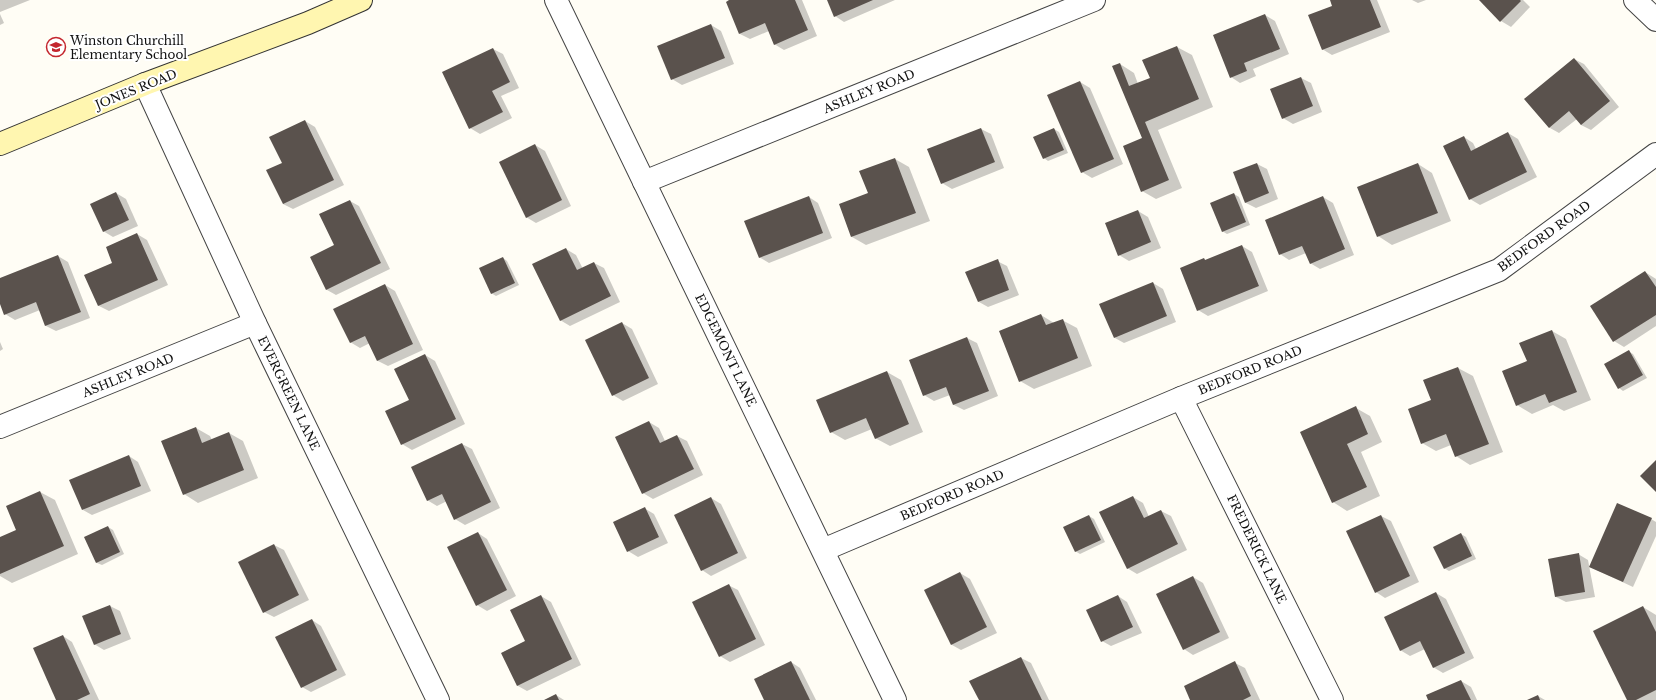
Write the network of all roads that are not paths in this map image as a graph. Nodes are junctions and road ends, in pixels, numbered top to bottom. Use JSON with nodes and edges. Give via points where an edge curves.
{"nodes":[{"id":1,"x":361,"y":0,"type":"edge"},
{"id":2,"x":556,"y":0,"type":"edge"},
{"id":3,"x":1094,"y":0,"type":"edge"},
{"id":4,"x":1635,"y":0,"type":"edge"},
{"id":5,"x":1656,"y":20,"type":"edge"},
{"id":6,"x":145,"y":84,"type":"junction"},
{"id":7,"x":0,"y":144,"type":"edge"},
{"id":8,"x":1656,"y":154,"type":"edge"},
{"id":9,"x":644,"y":182,"type":"junction"},
{"id":10,"x":255,"y":323,"type":"junction"},
{"id":11,"x":1181,"y":398,"type":"junction"},
{"id":12,"x":0,"y":427,"type":"edge"},
{"id":13,"x":823,"y":550,"type":"junction"},
{"id":14,"x":438,"y":700,"type":"edge"},
{"id":15,"x":895,"y":700,"type":"edge"},
{"id":16,"x":1332,"y":700,"type":"edge"}],
"edges":[{"from":1,"to":6,"type":"street","name":"JONES ROAD","via":[[308,23]]},
{"from":2,"to":9,"type":"street","name":"EDGEMONT LANE"},
{"from":3,"to":9,"type":"street","name":"ASHLEY ROAD"},
{"from":4,"to":5,"type":"street"},
{"from":6,"to":7,"type":"street","name":"JONES ROAD"},
{"from":6,"to":10,"type":"street","name":"EVERGREEN LANE"},
{"from":8,"to":11,"type":"street","name":"BEDFORD ROAD","via":[[1499,270]]},
{"from":9,"to":13,"type":"street","name":"EDGEMONT LANE"},
{"from":10,"to":12,"type":"street","name":"ASHLEY ROAD"},
{"from":10,"to":14,"type":"street","name":"EVERGREEN LANE"},
{"from":11,"to":13,"type":"street","name":"BEDFORD ROAD"},
{"from":11,"to":16,"type":"street","name":"FREDERICK LANE"},
{"from":13,"to":15,"type":"street","name":"EDGEMONT LANE"}]}
